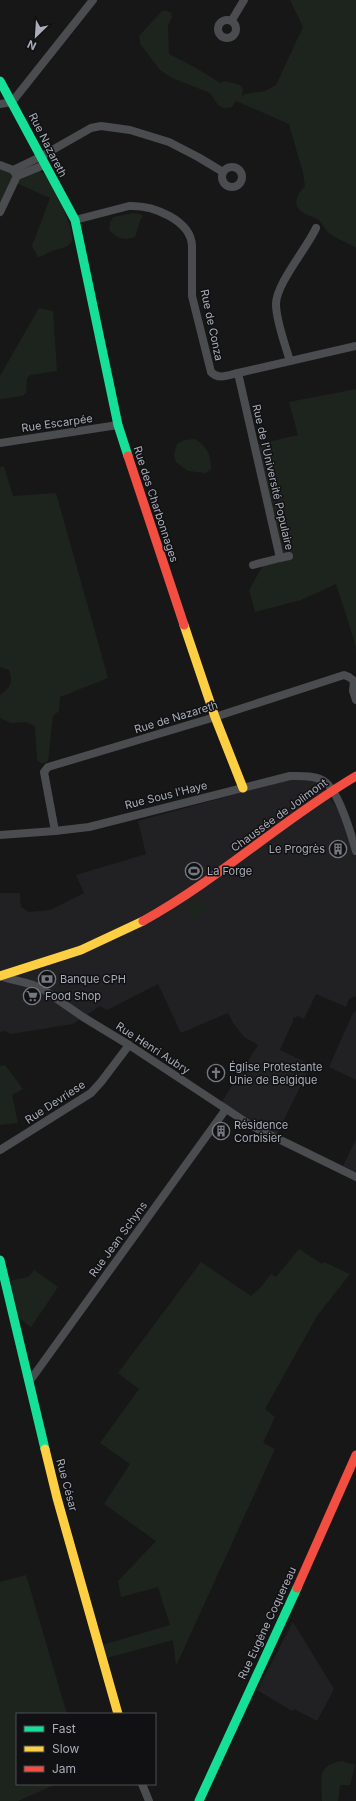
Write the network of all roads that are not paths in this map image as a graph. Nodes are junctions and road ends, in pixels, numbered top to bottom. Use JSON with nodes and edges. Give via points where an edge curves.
{"nodes":[{"id":1,"x":93,"y":0,"type":"edge"},
{"id":2,"x":244,"y":0,"type":"edge"},
{"id":3,"x":232,"y":20,"type":"dead end"},
{"id":4,"x":0,"y":81,"type":"edge"},
{"id":5,"x":12,"y":102,"type":"junction"},
{"id":6,"x":0,"y":104,"type":"edge"},
{"id":7,"x":42,"y":161,"type":"junction"},
{"id":8,"x":0,"y":166,"type":"edge"},
{"id":9,"x":223,"y":172,"type":"dead end"},
{"id":10,"x":15,"y":173,"type":"junction"},
{"id":11,"x":0,"y":212,"type":"edge"},
{"id":12,"x":74,"y":220,"type":"junction"},
{"id":13,"x":316,"y":228,"type":"dead end"},
{"id":14,"x":356,"y":346,"type":"edge"},
{"id":15,"x":290,"y":361,"type":"junction"},
{"id":16,"x":238,"y":374,"type":"junction"},
{"id":17,"x":118,"y":425,"type":"junction"},
{"id":18,"x":0,"y":443,"type":"edge"},
{"id":19,"x":289,"y":556,"type":"dead end"},
{"id":20,"x":280,"y":558,"type":"junction"},
{"id":21,"x":254,"y":565,"type":"dead end"},
{"id":22,"x":356,"y":700,"type":"edge"},
{"id":23,"x":215,"y":717,"type":"junction"},
{"id":24,"x":356,"y":776,"type":"edge"},
{"id":25,"x":243,"y":788,"type":"junction"},
{"id":26,"x":332,"y":790,"type":"junction"},
{"id":27,"x":55,"y":831,"type":"junction"},
{"id":28,"x":0,"y":835,"type":"edge"},
{"id":29,"x":356,"y":851,"type":"edge"},
{"id":30,"x":0,"y":976,"type":"edge"},
{"id":31,"x":129,"y":1045,"type":"junction"},
{"id":32,"x":226,"y":1109,"type":"junction"},
{"id":33,"x":0,"y":1150,"type":"edge"},
{"id":34,"x":356,"y":1177,"type":"edge"},
{"id":35,"x":0,"y":1260,"type":"edge"},
{"id":36,"x":29,"y":1382,"type":"junction"},
{"id":37,"x":356,"y":1454,"type":"edge"},
{"id":38,"x":118,"y":1713,"type":"edge"},
{"id":39,"x":142,"y":1785,"type":"edge"},
{"id":40,"x":149,"y":1801,"type":"edge"},
{"id":41,"x":199,"y":1801,"type":"edge"}],
"edges":[{"from":1,"to":5,"type":"street"},
{"from":2,"to":3,"type":"street"},
{"from":4,"to":5,"type":"street","name":"Rue Nazareth"},
{"from":5,"to":6,"type":"street"},
{"from":5,"to":7,"type":"street","name":"Rue Nazareth"},
{"from":7,"to":9,"type":"street","via":[[91,128],[101,126],[130,130],[169,142]]},
{"from":7,"to":10,"type":"street"},
{"from":7,"to":12,"type":"street","name":"Rue Nazareth"},
{"from":8,"to":10,"type":"street"},
{"from":10,"to":11,"type":"street"},
{"from":12,"to":16,"type":"street","name":"Rue de Conza","via":[[138,206],[156,210],[189,232],[192,239],[192,296],[211,372],[220,377]]},
{"from":12,"to":17,"type":"street","name":"Rue des Charbonnages"},
{"from":13,"to":15,"type":"street","via":[[277,295],[277,309]]},
{"from":14,"to":15,"type":"street","name":"Rue de Conza"},
{"from":15,"to":16,"type":"street","name":"Rue de Conza"},
{"from":16,"to":20,"type":"street","name":"Rue de l'Université Populaire"},
{"from":17,"to":18,"type":"street","name":"Rue Escarpée"},
{"from":17,"to":23,"type":"street","name":"Rue des Charbonnages"},
{"from":19,"to":20,"type":"street"},
{"from":20,"to":21,"type":"street","name":"Rue de l'Université Populaire"},
{"from":22,"to":23,"type":"street","name":"Rue de Nazareth","via":[[352,690],[354,681],[344,675]]},
{"from":23,"to":25,"type":"street","name":"Rue des Charbonnages"},
{"from":23,"to":27,"type":"street","name":"Rue de Nazareth","via":[[45,768]]},
{"from":24,"to":26,"type":"street","name":"Chaussée de Jolimont"},
{"from":25,"to":26,"type":"street","name":"Rue Sous l'Haye","via":[[290,776],[302,776],[325,781]]},
{"from":25,"to":27,"type":"street","name":"Rue Sous l'Haye","via":[[89,826]]},
{"from":26,"to":29,"type":"street","via":[[346,816]]},
{"from":26,"to":30,"type":"street","name":"Chaussée de Jolimont","via":[[193,891],[140,922],[82,950]]},
{"from":27,"to":28,"type":"street","name":"Rue Sous l'Haye"},
{"from":30,"to":31,"type":"street","name":"Rue Henri Aubry","via":[[15,982],[33,984]]},
{"from":31,"to":32,"type":"street","name":"Rue Henri Aubry"},
{"from":31,"to":33,"type":"street","name":"Rue Devriese","via":[[91,1093]]},
{"from":32,"to":34,"type":"street","name":"Rue Henri Aubry","via":[[252,1126]]},
{"from":32,"to":36,"type":"street","name":"Rue Jean Schyns"},
{"from":35,"to":36,"type":"street","name":"Rue César"},
{"from":36,"to":38,"type":"street","name":"Rue César","via":[[57,1498]]},
{"from":37,"to":41,"type":"street","name":"Rue Eugène Coquereau"},
{"from":39,"to":40,"type":"street"}]}
